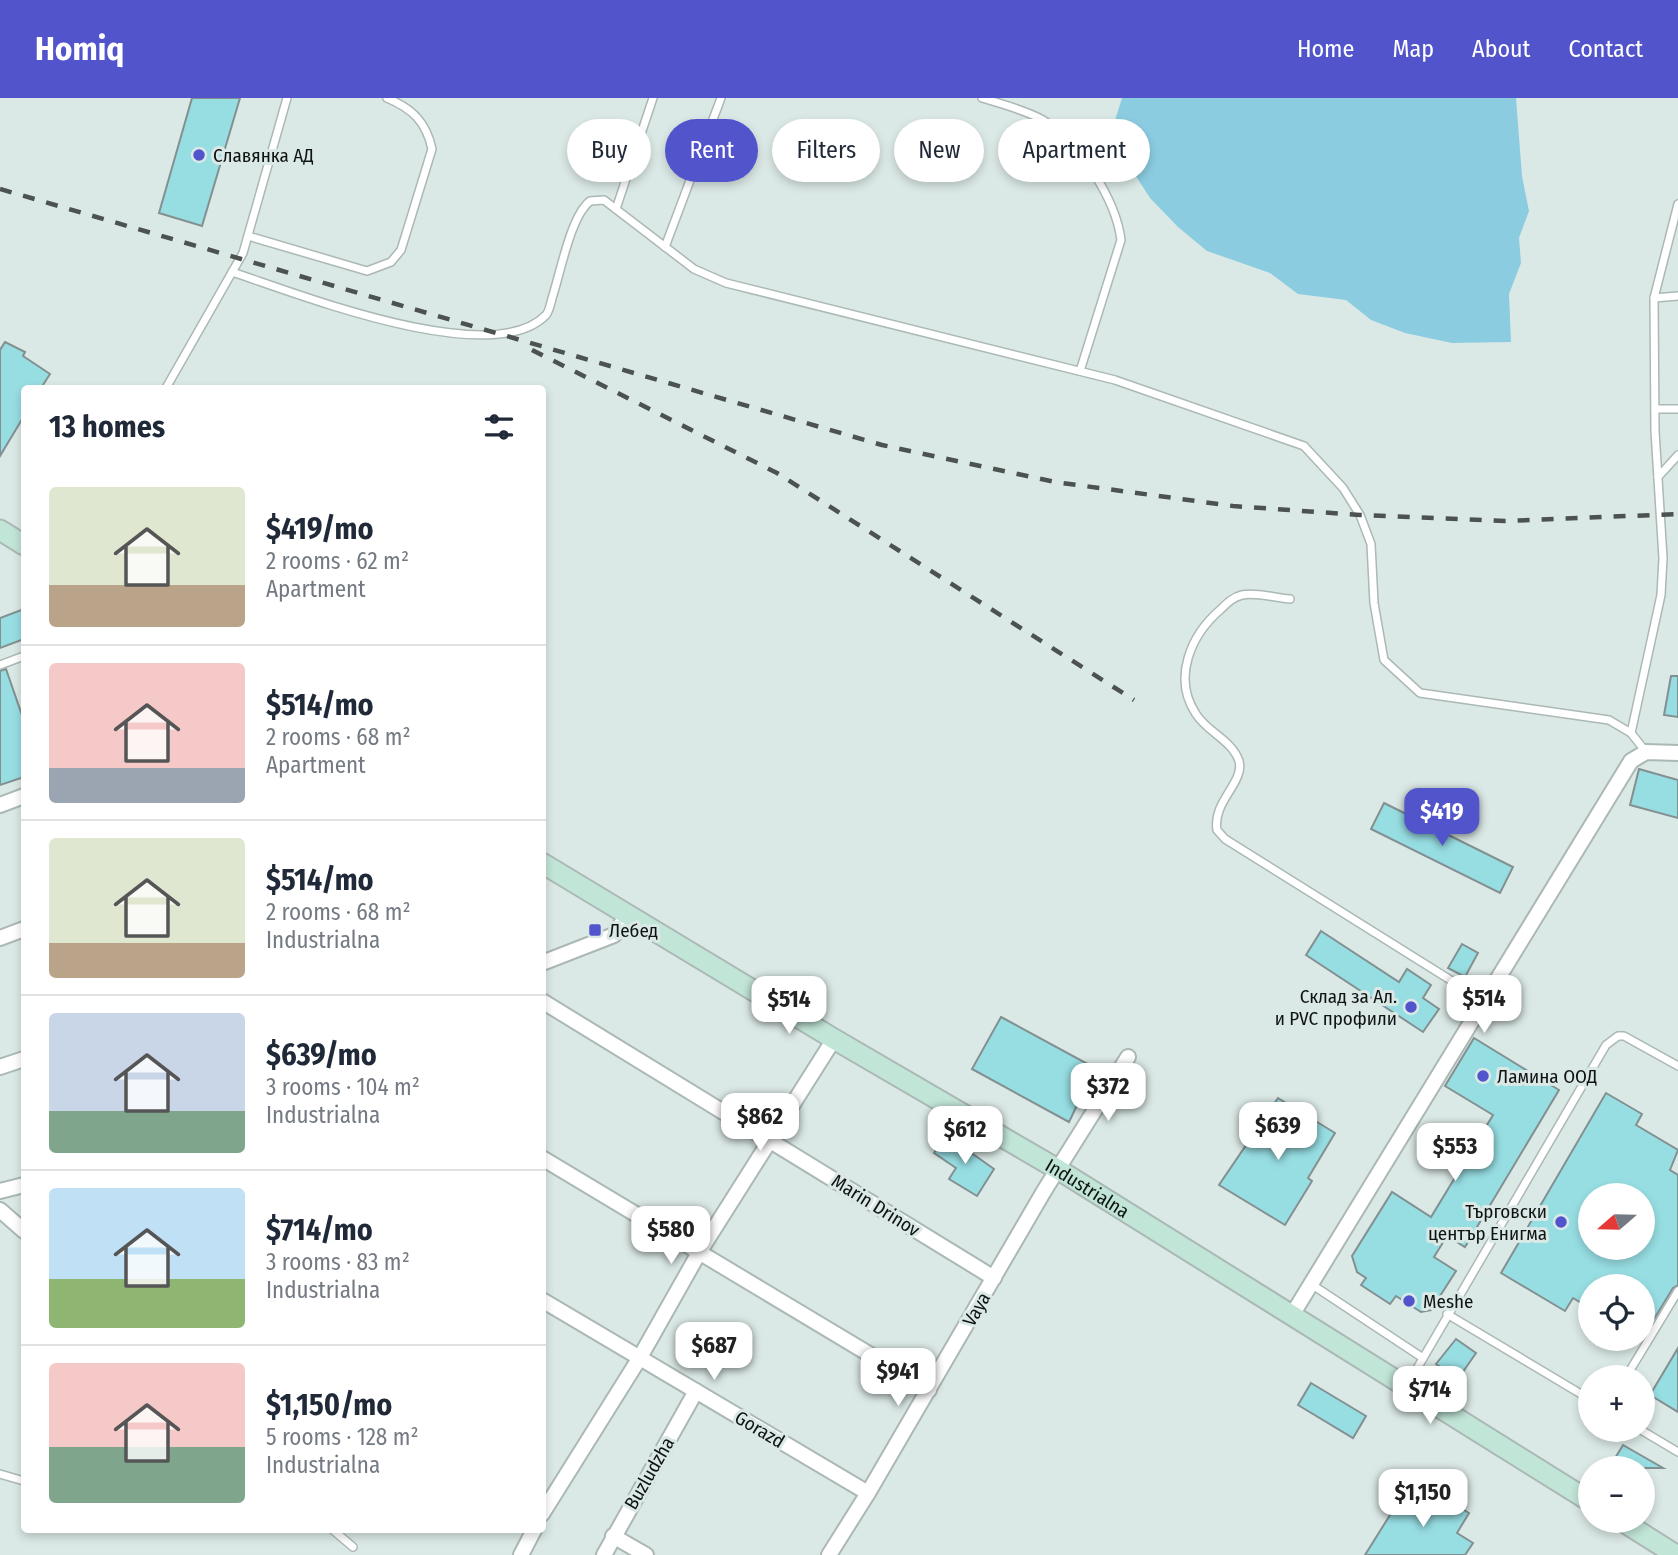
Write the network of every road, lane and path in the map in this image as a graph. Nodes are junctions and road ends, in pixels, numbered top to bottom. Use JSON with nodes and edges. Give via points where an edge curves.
{"nodes":[{"id":1,"x":287,"y":98,"type":"edge"},
{"id":2,"x":387,"y":98,"type":"edge"},
{"id":3,"x":653,"y":98,"type":"edge"},
{"id":4,"x":721,"y":98,"type":"edge"},
{"id":5,"x":982,"y":98,"type":"edge"},
{"id":6,"x":1678,"y":204,"type":"edge"},
{"id":7,"x":616,"y":209,"type":"junction"},
{"id":8,"x":248,"y":236,"type":"junction"},
{"id":9,"x":665,"y":247,"type":"junction"},
{"id":10,"x":232,"y":272,"type":"junction"},
{"id":11,"x":1678,"y":296,"type":"edge"},
{"id":12,"x":1654,"y":298,"type":"junction"},
{"id":13,"x":1080,"y":371,"type":"junction"},
{"id":14,"x":168,"y":385,"type":"edge"},
{"id":15,"x":1655,"y":409,"type":"junction"},
{"id":16,"x":1678,"y":409,"type":"edge"},
{"id":17,"x":1678,"y":455,"type":"edge"},
{"id":18,"x":1658,"y":478,"type":"junction"},
{"id":19,"x":0,"y":530,"type":"edge"},
{"id":20,"x":21,"y":543,"type":"edge"},
{"id":21,"x":1290,"y":599,"type":"dead end"},
{"id":22,"x":21,"y":657,"type":"edge"},
{"id":23,"x":0,"y":665,"type":"edge"},
{"id":24,"x":1631,"y":733,"type":"junction"},
{"id":25,"x":1646,"y":751,"type":"junction"},
{"id":26,"x":1678,"y":753,"type":"edge"},
{"id":27,"x":21,"y":797,"type":"edge"},
{"id":28,"x":0,"y":805,"type":"edge"},
{"id":29,"x":546,"y":865,"type":"edge"},
{"id":30,"x":627,"y":915,"type":"junction"},
{"id":31,"x":21,"y":930,"type":"edge"},
{"id":32,"x":0,"y":938,"type":"edge"},
{"id":33,"x":546,"y":961,"type":"edge"},
{"id":34,"x":1484,"y":1001,"type":"junction"},
{"id":35,"x":546,"y":1003,"type":"edge"},
{"id":36,"x":834,"y":1040,"type":"junction"},
{"id":37,"x":1128,"y":1057,"type":"dead end"},
{"id":38,"x":21,"y":1060,"type":"edge"},
{"id":39,"x":1678,"y":1066,"type":"edge"},
{"id":40,"x":0,"y":1067,"type":"edge"},
{"id":41,"x":769,"y":1139,"type":"junction"},
{"id":42,"x":546,"y":1160,"type":"edge"},
{"id":43,"x":1059,"y":1170,"type":"junction"},
{"id":44,"x":21,"y":1186,"type":"edge"},
{"id":45,"x":0,"y":1191,"type":"edge"},
{"id":46,"x":0,"y":1210,"type":"edge"},
{"id":47,"x":21,"y":1228,"type":"edge"},
{"id":48,"x":699,"y":1251,"type":"junction"},
{"id":49,"x":994,"y":1278,"type":"junction"},
{"id":50,"x":1311,"y":1284,"type":"junction"},
{"id":51,"x":1678,"y":1291,"type":"edge"},
{"id":52,"x":546,"y":1302,"type":"edge"},
{"id":53,"x":1447,"y":1314,"type":"junction"},
{"id":54,"x":1292,"y":1315,"type":"junction"},
{"id":55,"x":1423,"y":1358,"type":"junction"},
{"id":56,"x":639,"y":1359,"type":"junction"},
{"id":57,"x":1633,"y":1365,"type":"edge"},
{"id":58,"x":1406,"y":1387,"type":"junction"},
{"id":59,"x":929,"y":1390,"type":"junction"},
{"id":60,"x":696,"y":1391,"type":"junction"},
{"id":61,"x":1578,"y":1392,"type":"edge"},
{"id":62,"x":1655,"y":1438,"type":"edge"},
{"id":63,"x":1678,"y":1452,"type":"edge"},
{"id":64,"x":0,"y":1474,"type":"edge"},
{"id":65,"x":21,"y":1480,"type":"edge"},
{"id":66,"x":868,"y":1493,"type":"junction"},
{"id":67,"x":1578,"y":1494,"type":"edge"},
{"id":68,"x":546,"y":1508,"type":"edge"},
{"id":69,"x":336,"y":1533,"type":"edge"},
{"id":70,"x":532,"y":1533,"type":"edge"},
{"id":71,"x":1641,"y":1533,"type":"edge"},
{"id":72,"x":613,"y":1536,"type":"junction"},
{"id":73,"x":352,"y":1547,"type":"dead end"},
{"id":74,"x":521,"y":1555,"type":"edge"},
{"id":75,"x":604,"y":1555,"type":"edge"},
{"id":76,"x":646,"y":1555,"type":"edge"},
{"id":77,"x":829,"y":1555,"type":"edge"},
{"id":78,"x":1676,"y":1555,"type":"edge"}],
"edges":[{"from":1,"to":8,"type":"lane"},
{"from":2,"to":8,"type":"lane","via":[[421,118],[432,149],[401,250],[391,262],[367,271]]},
{"from":3,"to":7,"type":"lane"},
{"from":4,"to":9,"type":"lane"},
{"from":5,"to":13,"type":"lane","via":[[1042,119],[1063,134],[1111,200],[1121,240]]},
{"from":6,"to":12,"type":"lane"},
{"from":7,"to":9,"type":"lane"},
{"from":7,"to":10,"type":"lane","via":[[597,198],[582,207],[547,313],[502,335],[391,324]]},
{"from":8,"to":10,"type":"lane"},
{"from":9,"to":13,"type":"lane","via":[[694,269],[726,283]]},
{"from":10,"to":14,"type":"lane"},
{"from":11,"to":12,"type":"lane"},
{"from":12,"to":15,"type":"lane"},
{"from":13,"to":24,"type":"lane","via":[[1304,446],[1343,488],[1360,515],[1371,544],[1374,603],[1384,660],[1420,693],[1609,719]]},
{"from":15,"to":16,"type":"lane"},
{"from":15,"to":18,"type":"lane"},
{"from":17,"to":18,"type":"lane"},
{"from":18,"to":24,"type":"lane","via":[[1661,595]]},
{"from":19,"to":20,"type":"main road"},
{"from":21,"to":34,"type":"lane","via":[[1245,594],[1207,621],[1192,639],[1186,695],[1196,716],[1234,751],[1239,762],[1240,771],[1218,808],[1217,830]]},
{"from":22,"to":23,"type":"lane"},
{"from":24,"to":25,"type":"lane"},
{"from":25,"to":26,"type":"street"},
{"from":25,"to":34,"type":"street","via":[[1631,761]]},
{"from":27,"to":28,"type":"street"},
{"from":29,"to":30,"type":"main road","name":"Industrialna"},
{"from":30,"to":33,"type":"street","via":[[614,935]]},
{"from":30,"to":36,"type":"main road","name":"Industrialna"},
{"from":31,"to":32,"type":"street"},
{"from":34,"to":50,"type":"street"},
{"from":35,"to":41,"type":"street","name":"Marin Drinov"},
{"from":36,"to":41,"type":"street"},
{"from":36,"to":43,"type":"main road","name":"Industrialna"},
{"from":37,"to":43,"type":"street","name":"Vaya"},
{"from":38,"to":40,"type":"street"},
{"from":39,"to":53,"type":"lane","via":[[1624,1036],[1606,1045]]},
{"from":41,"to":48,"type":"street"},
{"from":41,"to":49,"type":"street","name":"Marin Drinov"},
{"from":42,"to":48,"type":"street"},
{"from":43,"to":49,"type":"street","name":"Vaya"},
{"from":43,"to":54,"type":"main road","name":"Industrialna"},
{"from":44,"to":45,"type":"street"},
{"from":46,"to":47,"type":"street"},
{"from":48,"to":56,"type":"street"},
{"from":48,"to":59,"type":"street"},
{"from":49,"to":59,"type":"street","name":"Vaya"},
{"from":50,"to":54,"type":"street"},
{"from":50,"to":55,"type":"lane"},
{"from":51,"to":57,"type":"lane"},
{"from":52,"to":56,"type":"street","name":"Gorazd"},
{"from":53,"to":55,"type":"lane"},
{"from":53,"to":61,"type":"lane"},
{"from":54,"to":58,"type":"main road","name":"Industrialna"},
{"from":55,"to":58,"type":"lane"},
{"from":56,"to":60,"type":"street","name":"Gorazd"},
{"from":56,"to":68,"type":"street"},
{"from":58,"to":67,"type":"main road","name":"Industrialna"},
{"from":59,"to":66,"type":"street","name":"Vaya"},
{"from":60,"to":66,"type":"street","name":"Gorazd"},
{"from":60,"to":72,"type":"street","name":"Buzludzha"},
{"from":62,"to":63,"type":"lane"},
{"from":64,"to":65,"type":"lane"},
{"from":66,"to":77,"type":"street","name":"Vaya"},
{"from":69,"to":73,"type":"lane"},
{"from":70,"to":74,"type":"street"},
{"from":71,"to":78,"type":"main road"},
{"from":72,"to":75,"type":"street","name":"Buzludzha"},
{"from":72,"to":76,"type":"street"}]}
